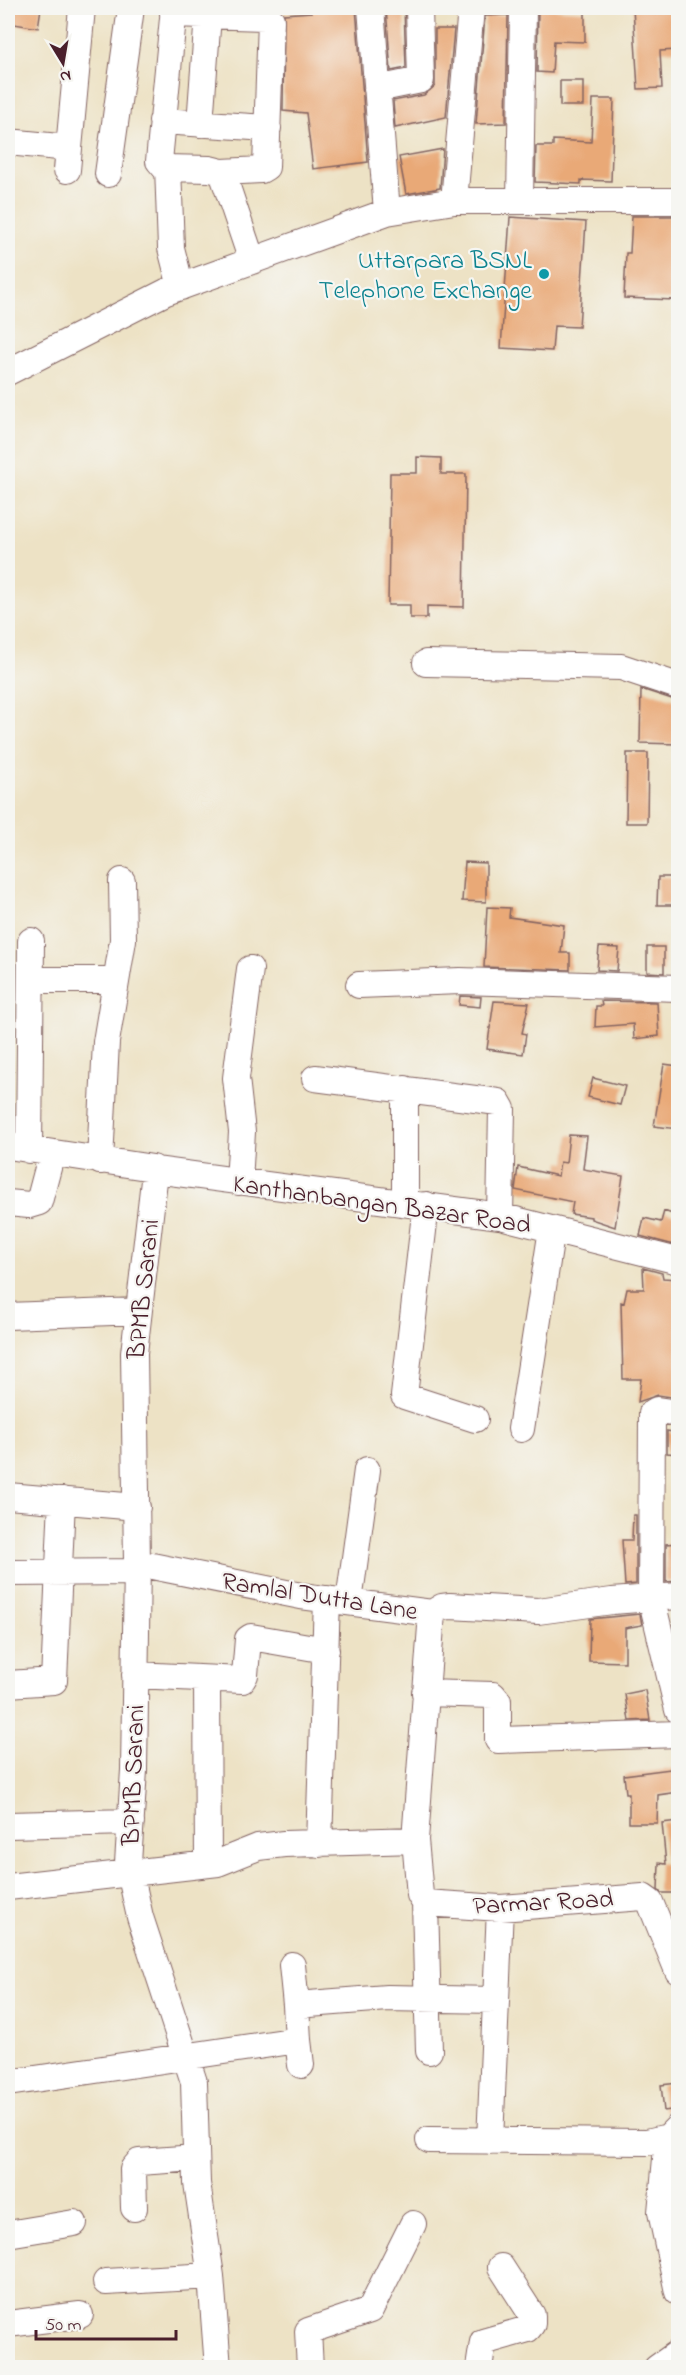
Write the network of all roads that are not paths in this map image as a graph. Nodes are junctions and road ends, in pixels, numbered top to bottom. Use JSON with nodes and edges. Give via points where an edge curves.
{"nodes":[{"id":1,"x":82,"y":8,"type":"edge"},
{"id":2,"x":131,"y":8,"type":"edge"},
{"id":3,"x":371,"y":8,"type":"edge"},
{"id":4,"x":419,"y":8,"type":"edge"},
{"id":5,"x":471,"y":8,"type":"edge"},
{"id":6,"x":523,"y":8,"type":"edge"},
{"id":7,"x":173,"y":11,"type":"edge"},
{"id":8,"x":208,"y":15,"type":"junction"},
{"id":9,"x":377,"y":89,"type":"junction"},
{"id":10,"x":162,"y":121,"type":"junction"},
{"id":11,"x":200,"y":124,"type":"junction"},
{"id":12,"x":267,"y":128,"type":"junction"},
{"id":13,"x":8,"y":142,"type":"edge"},
{"id":14,"x":168,"y":168,"type":"junction"},
{"id":15,"x":222,"y":172,"type":"junction"},
{"id":16,"x":108,"y":174,"type":"dead end"},
{"id":17,"x":454,"y":201,"type":"junction"},
{"id":18,"x":520,"y":201,"type":"junction"},
{"id":19,"x":678,"y":201,"type":"edge"},
{"id":20,"x":387,"y":212,"type":"junction"},
{"id":21,"x":252,"y":261,"type":"junction"},
{"id":22,"x":181,"y":287,"type":"junction"},
{"id":23,"x":8,"y":372,"type":"edge"},
{"id":24,"x":426,"y":663,"type":"dead end"},
{"id":25,"x":678,"y":686,"type":"edge"},
{"id":26,"x":122,"y":881,"type":"dead end"},
{"id":27,"x":31,"y":941,"type":"dead end"},
{"id":28,"x":250,"y":969,"type":"dead end"},
{"id":29,"x":31,"y":980,"type":"junction"},
{"id":30,"x":115,"y":980,"type":"junction"},
{"id":31,"x":359,"y":985,"type":"dead end"},
{"id":32,"x":678,"y":988,"type":"edge"},
{"id":33,"x":315,"y":1078,"type":"dead end"},
{"id":34,"x":405,"y":1089,"type":"junction"},
{"id":35,"x":30,"y":1150,"type":"edge"},
{"id":36,"x":100,"y":1161,"type":"junction"},
{"id":37,"x":155,"y":1171,"type":"junction"},
{"id":38,"x":239,"y":1182,"type":"junction"},
{"id":39,"x":8,"y":1203,"type":"edge"},
{"id":40,"x":416,"y":1203,"type":"junction"},
{"id":41,"x":500,"y":1216,"type":"junction"},
{"id":42,"x":552,"y":1229,"type":"junction"},
{"id":43,"x":678,"y":1262,"type":"edge"},
{"id":44,"x":138,"y":1311,"type":"junction"},
{"id":45,"x":8,"y":1316,"type":"edge"},
{"id":46,"x":678,"y":1413,"type":"edge"},
{"id":47,"x":475,"y":1419,"type":"dead end"},
{"id":48,"x":521,"y":1429,"type":"dead end"},
{"id":49,"x":368,"y":1470,"type":"dead end"},
{"id":50,"x":8,"y":1496,"type":"edge"},
{"id":51,"x":62,"y":1500,"type":"junction"},
{"id":52,"x":137,"y":1506,"type":"junction"},
{"id":53,"x":137,"y":1568,"type":"junction"},
{"id":54,"x":57,"y":1572,"type":"junction"},
{"id":55,"x":8,"y":1573,"type":"edge"},
{"id":56,"x":678,"y":1596,"type":"edge"},
{"id":57,"x":651,"y":1598,"type":"junction"},
{"id":58,"x":338,"y":1601,"type":"junction"},
{"id":59,"x":432,"y":1613,"type":"junction"},
{"id":60,"x":326,"y":1650,"type":"junction"},
{"id":61,"x":135,"y":1675,"type":"junction"},
{"id":62,"x":207,"y":1679,"type":"junction"},
{"id":63,"x":8,"y":1684,"type":"edge"},
{"id":64,"x":425,"y":1692,"type":"junction"},
{"id":65,"x":678,"y":1710,"type":"edge"},
{"id":66,"x":678,"y":1734,"type":"edge"},
{"id":67,"x":131,"y":1822,"type":"junction"},
{"id":68,"x":8,"y":1825,"type":"edge"},
{"id":69,"x":415,"y":1840,"type":"junction"},
{"id":70,"x":319,"y":1844,"type":"junction"},
{"id":71,"x":208,"y":1864,"type":"junction"},
{"id":72,"x":130,"y":1873,"type":"junction"},
{"id":73,"x":8,"y":1887,"type":"edge"},
{"id":74,"x":425,"y":1903,"type":"junction"},
{"id":75,"x":500,"y":1908,"type":"junction"},
{"id":76,"x":677,"y":1962,"type":"edge"},
{"id":77,"x":292,"y":1965,"type":"dead end"},
{"id":78,"x":428,"y":1999,"type":"junction"},
{"id":79,"x":496,"y":2000,"type":"junction"},
{"id":80,"x":296,"y":2005,"type":"junction"},
{"id":81,"x":298,"y":2040,"type":"junction"},
{"id":82,"x":429,"y":2051,"type":"dead end"},
{"id":83,"x":186,"y":2056,"type":"junction"},
{"id":84,"x":301,"y":2065,"type":"dead end"},
{"id":85,"x":8,"y":2084,"type":"edge"},
{"id":86,"x":673,"y":2132,"type":"edge"},
{"id":87,"x":429,"y":2140,"type":"dead end"},
{"id":88,"x":490,"y":2141,"type":"junction"},
{"id":89,"x":196,"y":2158,"type":"junction"},
{"id":90,"x":134,"y":2208,"type":"dead end"},
{"id":91,"x":74,"y":2223,"type":"dead end"},
{"id":92,"x":413,"y":2224,"type":"dead end"},
{"id":93,"x":8,"y":2234,"type":"edge"},
{"id":94,"x":501,"y":2267,"type":"dead end"},
{"id":95,"x":211,"y":2276,"type":"junction"},
{"id":96,"x":106,"y":2282,"type":"dead end"},
{"id":97,"x":678,"y":2292,"type":"edge"},
{"id":98,"x":80,"y":2315,"type":"dead end"},
{"id":99,"x":8,"y":2324,"type":"edge"},
{"id":100,"x":678,"y":2353,"type":"edge"},
{"id":101,"x":218,"y":2367,"type":"edge"},
{"id":102,"x":310,"y":2367,"type":"edge"},
{"id":103,"x":479,"y":2367,"type":"edge"},
{"id":104,"x":657,"y":2367,"type":"edge"}],
"edges":[{"from":1,"to":13,"type":"street","via":[[68,159]]},
{"from":2,"to":16,"type":"street"},
{"from":3,"to":9,"type":"street"},
{"from":4,"to":9,"type":"street","via":[[421,80]]},
{"from":5,"to":17,"type":"street"},
{"from":6,"to":18,"type":"street"},
{"from":7,"to":8,"type":"street"},
{"from":7,"to":10,"type":"street"},
{"from":8,"to":11,"type":"street"},
{"from":8,"to":12,"type":"street","via":[[271,20]]},
{"from":9,"to":20,"type":"street"},
{"from":10,"to":11,"type":"street"},
{"from":10,"to":14,"type":"street","via":[[159,161]]},
{"from":11,"to":12,"type":"street"},
{"from":12,"to":15,"type":"street","via":[[264,169]]},
{"from":14,"to":15,"type":"street"},
{"from":14,"to":22,"type":"street","via":[[171,249]]},
{"from":15,"to":21,"type":"street"},
{"from":17,"to":18,"type":"street"},
{"from":17,"to":20,"type":"street"},
{"from":18,"to":19,"type":"street"},
{"from":20,"to":21,"type":"street"},
{"from":21,"to":22,"type":"street"},
{"from":22,"to":23,"type":"street"},
{"from":24,"to":25,"type":"street","via":[[621,667]]},
{"from":26,"to":30,"type":"street","via":[[123,940]]},
{"from":27,"to":29,"type":"street"},
{"from":28,"to":38,"type":"street","via":[[236,1078],[242,1132]]},
{"from":29,"to":30,"type":"street"},
{"from":29,"to":35,"type":"street"},
{"from":30,"to":36,"type":"street","via":[[106,1042]]},
{"from":31,"to":32,"type":"street","via":[[460,981]]},
{"from":33,"to":34,"type":"street"},
{"from":34,"to":40,"type":"street"},
{"from":34,"to":41,"type":"street","via":[[495,1100],[500,1104]]},
{"from":35,"to":36,"type":"street","name":"Kanthanbangan Bazar Road"},
{"from":35,"to":39,"type":"street","via":[[39,1202]]},
{"from":36,"to":37,"type":"street","name":"Kanthanbangan Bazar Road"},
{"from":37,"to":38,"type":"street","name":"Kanthanbangan Bazar Road"},
{"from":37,"to":44,"type":"street","name":"BPMB Sarani"},
{"from":38,"to":40,"type":"street","name":"Kanthanbangan Bazar Road"},
{"from":40,"to":41,"type":"street","name":"Kanthanbangan Bazar Road"},
{"from":40,"to":47,"type":"street","via":[[404,1396]]},
{"from":41,"to":42,"type":"street","name":"Kanthanbangan Bazar Road"},
{"from":42,"to":43,"type":"street","name":"Kanthanbangan Bazar Road"},
{"from":42,"to":48,"type":"street"},
{"from":44,"to":45,"type":"street"},
{"from":44,"to":52,"type":"street","name":"BPMB Sarani","via":[[134,1353]]},
{"from":46,"to":57,"type":"street","via":[[657,1410],[651,1415]]},
{"from":49,"to":58,"type":"street"},
{"from":50,"to":51,"type":"street"},
{"from":51,"to":52,"type":"street"},
{"from":51,"to":54,"type":"street"},
{"from":52,"to":53,"type":"street","name":"BPMB Sarani"},
{"from":53,"to":54,"type":"street","name":"Ramlal Dutta Lane"},
{"from":53,"to":58,"type":"street","name":"Ramlal Dutta Lane"},
{"from":53,"to":61,"type":"street","name":"BPMB Sarani"},
{"from":54,"to":55,"type":"street","name":"Ramlal Dutta Lane"},
{"from":54,"to":63,"type":"street","via":[[54,1681]]},
{"from":56,"to":57,"type":"street"},
{"from":57,"to":59,"type":"street","name":"Ramlal Dutta Lane","via":[[538,1611],[450,1606]]},
{"from":57,"to":65,"type":"street"},
{"from":58,"to":59,"type":"street","name":"Ramlal Dutta Lane"},
{"from":58,"to":60,"type":"street"},
{"from":59,"to":64,"type":"street"},
{"from":60,"to":62,"type":"street","via":[[251,1637],[244,1678]]},
{"from":60,"to":70,"type":"street"},
{"from":61,"to":62,"type":"street"},
{"from":61,"to":67,"type":"street","name":"BPMB Sarani"},
{"from":62,"to":71,"type":"street"},
{"from":64,"to":66,"type":"street","via":[[493,1695],[498,1701],[498,1740]]},
{"from":64,"to":69,"type":"street"},
{"from":67,"to":68,"type":"street"},
{"from":67,"to":72,"type":"street","name":"BPMB Sarani"},
{"from":69,"to":70,"type":"street"},
{"from":69,"to":74,"type":"street","via":[[420,1895]]},
{"from":70,"to":71,"type":"street","via":[[258,1847],[224,1862]]},
{"from":71,"to":72,"type":"street"},
{"from":72,"to":73,"type":"street"},
{"from":72,"to":83,"type":"street","name":"BPMB Sarani","via":[[140,1917]]},
{"from":74,"to":75,"type":"street","name":"Parmar Road"},
{"from":74,"to":78,"type":"street"},
{"from":75,"to":76,"type":"street","name":"Parmar Road","via":[[643,1897],[650,1902]]},
{"from":75,"to":79,"type":"street"},
{"from":77,"to":80,"type":"street"},
{"from":78,"to":79,"type":"street"},
{"from":78,"to":80,"type":"street"},
{"from":78,"to":82,"type":"street"},
{"from":79,"to":88,"type":"street"},
{"from":80,"to":81,"type":"street"},
{"from":81,"to":83,"type":"street"},
{"from":81,"to":84,"type":"street"},
{"from":83,"to":85,"type":"street"},
{"from":83,"to":89,"type":"street","name":"BPMB Sarani","via":[[194,2082]]},
{"from":86,"to":88,"type":"street","via":[[660,2141],[624,2143]]},
{"from":86,"to":97,"type":"street","via":[[661,2212]]},
{"from":87,"to":88,"type":"street"},
{"from":89,"to":90,"type":"street","via":[[139,2163],[133,2169]]},
{"from":89,"to":95,"type":"street","name":"BPMB Sarani"},
{"from":91,"to":93,"type":"street"},
{"from":92,"to":102,"type":"street","via":[[369,2310],[308,2331]]},
{"from":94,"to":103,"type":"street","via":[[532,2315],[532,2324],[528,2329],[483,2342]]},
{"from":95,"to":96,"type":"street"},
{"from":95,"to":101,"type":"street","name":"BPMB Sarani"},
{"from":98,"to":99,"type":"street"},
{"from":100,"to":104,"type":"street"}]}
